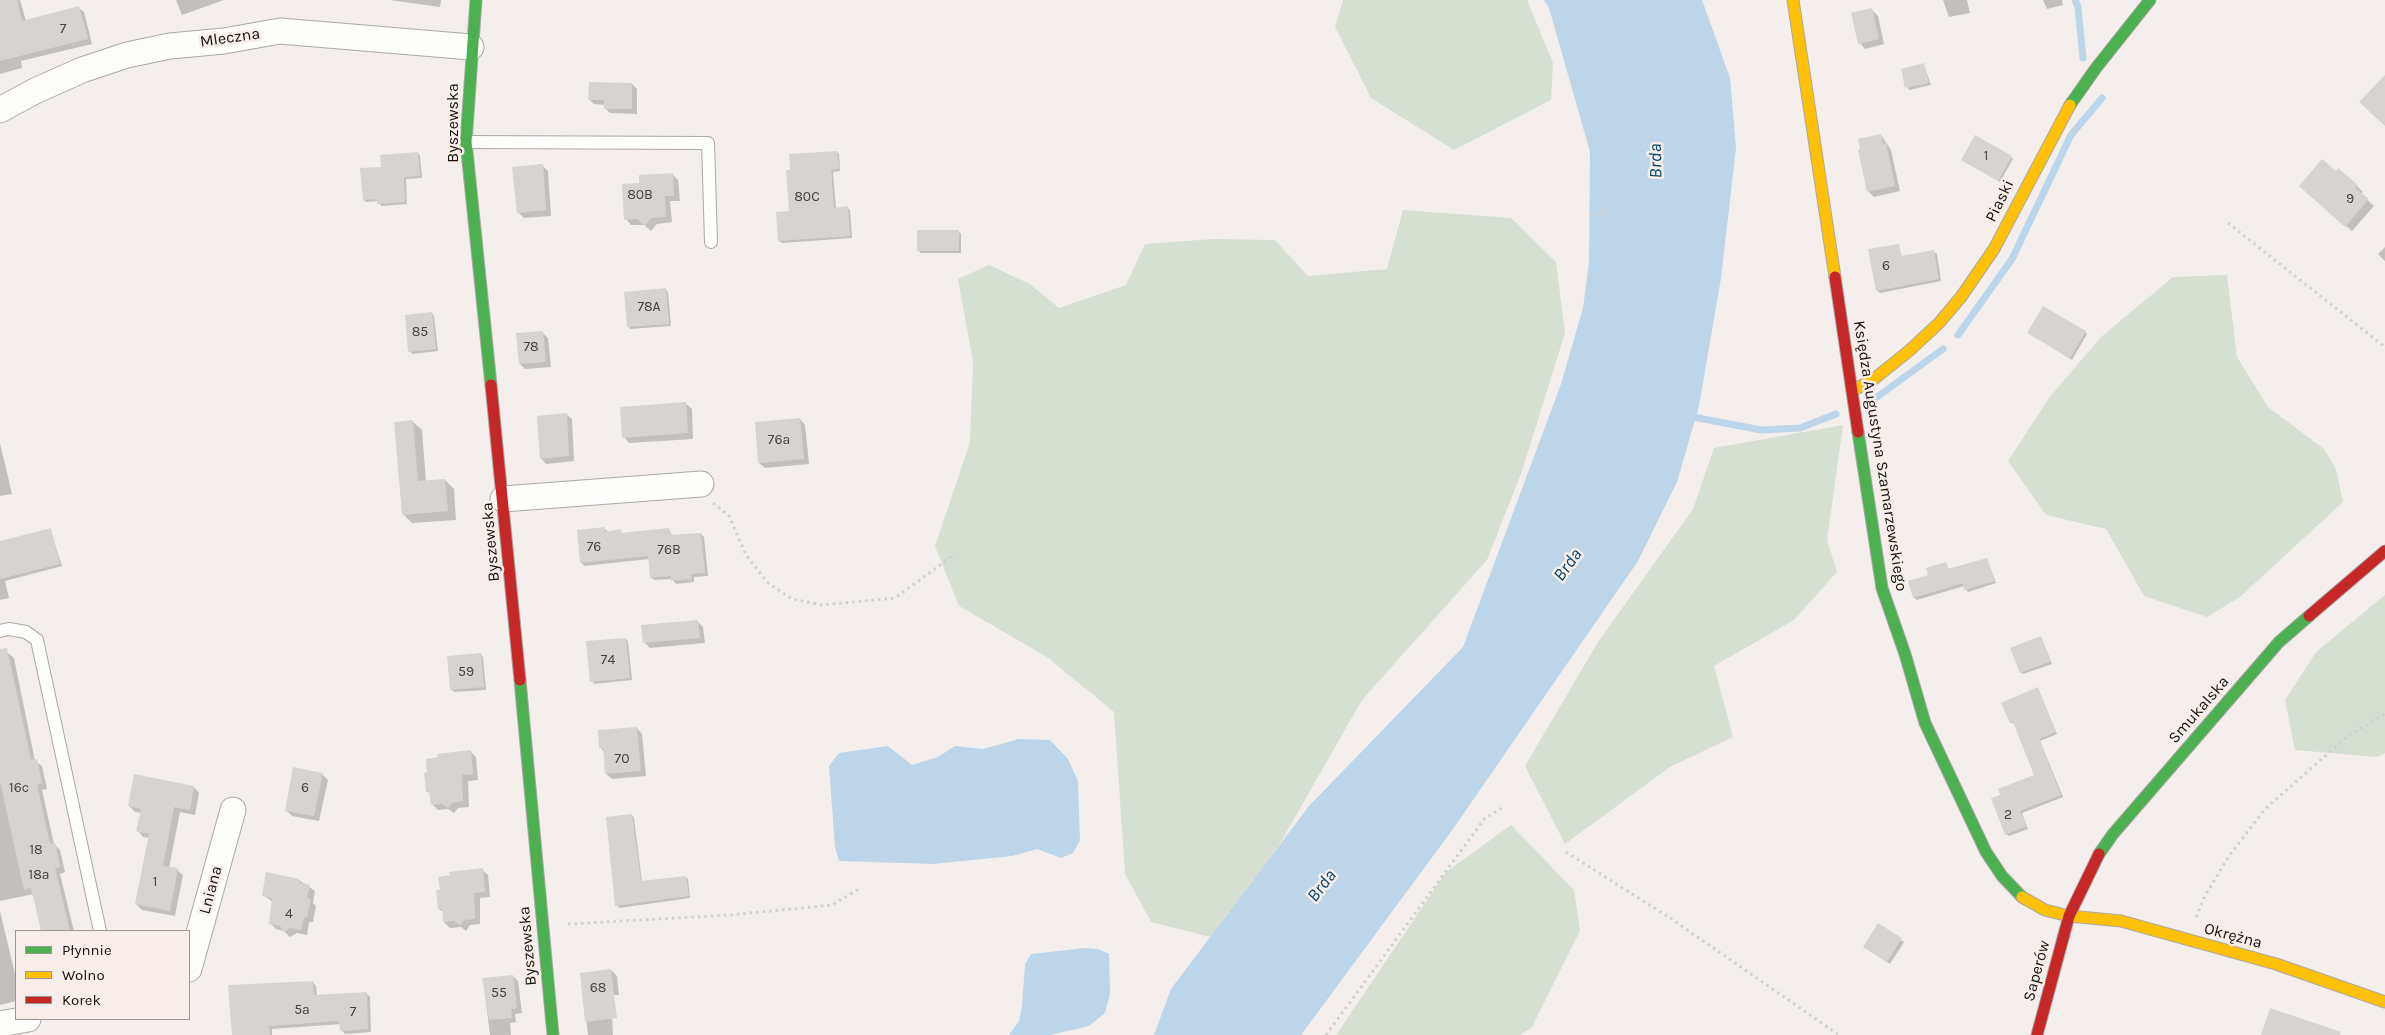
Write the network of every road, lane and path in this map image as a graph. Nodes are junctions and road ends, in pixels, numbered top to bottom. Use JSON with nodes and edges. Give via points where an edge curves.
{"nodes":[{"id":1,"x":476,"y":0,"type":"edge"},
{"id":2,"x":1793,"y":0,"type":"edge"},
{"id":3,"x":2150,"y":0,"type":"edge"},
{"id":4,"x":471,"y":46,"type":"junction"},
{"id":5,"x":0,"y":110,"type":"edge"},
{"id":6,"x":466,"y":142,"type":"junction"},
{"id":7,"x":1606,"y":213,"type":"dead end"},
{"id":8,"x":1589,"y":214,"type":"dead end"},
{"id":9,"x":2228,"y":223,"type":"dead end"},
{"id":10,"x":711,"y":242,"type":"dead end"},
{"id":11,"x":2385,"y":347,"type":"edge"},
{"id":12,"x":1852,"y":391,"type":"junction"},
{"id":13,"x":696,"y":484,"type":"joint"},
{"id":14,"x":503,"y":499,"type":"junction"},
{"id":15,"x":2385,"y":551,"type":"edge"},
{"id":16,"x":955,"y":554,"type":"dead end"},
{"id":17,"x":0,"y":631,"type":"edge"},
{"id":18,"x":2385,"y":714,"type":"edge"},
{"id":19,"x":1504,"y":807,"type":"dead end"},
{"id":20,"x":233,"y":810,"type":"dead end"},
{"id":21,"x":1566,"y":852,"type":"dead end"},
{"id":22,"x":859,"y":889,"type":"dead end"},
{"id":23,"x":2068,"y":916,"type":"junction"},
{"id":24,"x":542,"y":925,"type":"junction"},
{"id":25,"x":100,"y":930,"type":"edge"},
{"id":26,"x":2187,"y":940,"type":"junction"},
{"id":27,"x":190,"y":965,"type":"edge"},
{"id":28,"x":2385,"y":1002,"type":"edge"},
{"id":29,"x":22,"y":1020,"type":"edge"},
{"id":30,"x":0,"y":1024,"type":"edge"},
{"id":31,"x":553,"y":1035,"type":"edge"},
{"id":32,"x":1326,"y":1035,"type":"edge"},
{"id":33,"x":1839,"y":1035,"type":"edge"},
{"id":34,"x":2037,"y":1035,"type":"edge"}],
"edges":[{"from":1,"to":4,"type":"street","name":"Byszewska"},
{"from":2,"to":12,"type":"street","name":"Księdza Augustyna Szamarzewskiego"},
{"from":3,"to":12,"type":"street","name":"Piaski","via":[[2070,105],[1994,249],[1961,297],[1910,350],[1874,379]]},
{"from":4,"to":5,"type":"street","name":"Mleczna","via":[[280,31],[127,55],[75,74]]},
{"from":4,"to":6,"type":"street","name":"Byszewska"},
{"from":6,"to":10,"type":"lane","via":[[708,143]]},
{"from":6,"to":14,"type":"street","name":"Byszewska"},
{"from":7,"to":8,"type":"path"},
{"from":9,"to":11,"type":"path"},
{"from":12,"to":23,"type":"street","name":"Księdza Augustyna Szamarzewskiego","via":[[1882,588],[1925,723],[1986,852],[2002,876],[2024,899],[2045,910]]},
{"from":13,"to":14,"type":"street"},
{"from":13,"to":16,"type":"path","via":[[729,516],[746,555],[768,583],[792,599],[822,605],[895,598]]},
{"from":14,"to":24,"type":"street","name":"Byszewska"},
{"from":15,"to":23,"type":"street","name":"Smukalska","via":[[2279,642],[2135,808],[2094,862]]},
{"from":17,"to":25,"type":"lane","via":[[26,632],[37,640]]},
{"from":18,"to":26,"type":"path","via":[[2349,735],[2265,809],[2229,856],[2205,896]]},
{"from":19,"to":32,"type":"path","via":[[1485,818]]},
{"from":20,"to":27,"type":"street","name":"Lniana"},
{"from":21,"to":33,"type":"path","via":[[1670,918]]},
{"from":22,"to":24,"type":"path","via":[[832,905],[730,915]]},
{"from":23,"to":26,"type":"street","name":"Okrężna","via":[[2121,921]]},
{"from":23,"to":34,"type":"street","name":"Saperów"},
{"from":24,"to":31,"type":"street","name":"Byszewska"},
{"from":26,"to":28,"type":"street","name":"Okrężna","via":[[2276,964]]},
{"from":29,"to":30,"type":"street"}]}
